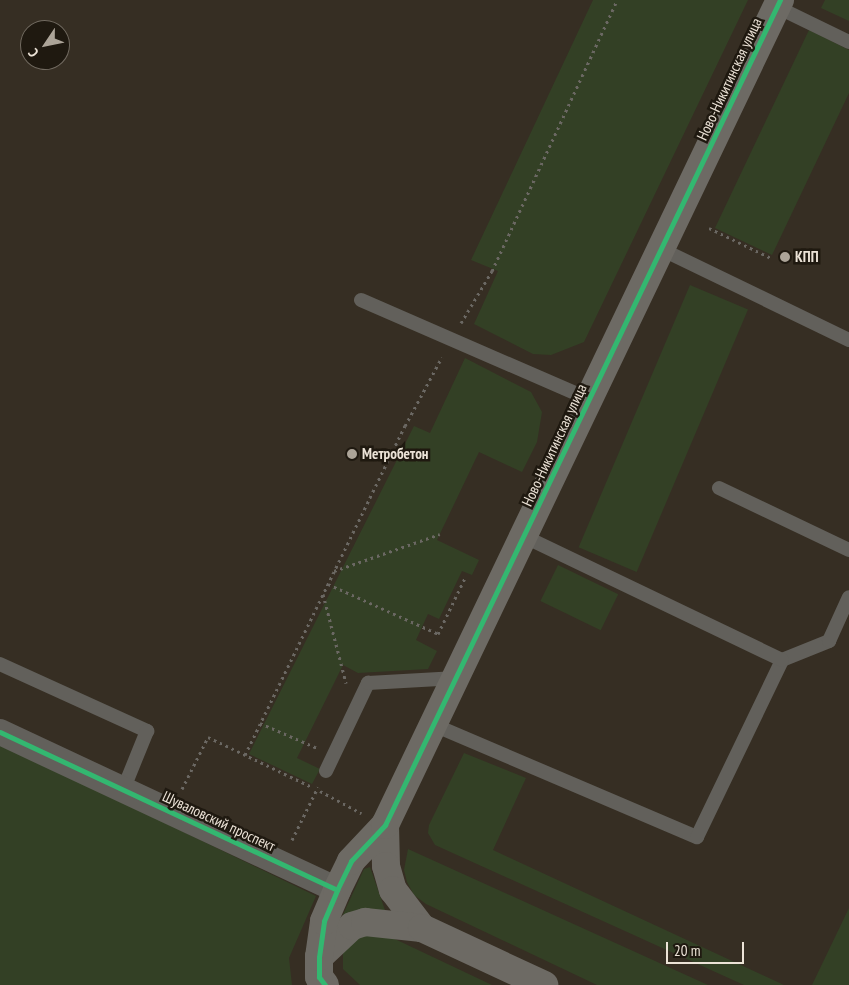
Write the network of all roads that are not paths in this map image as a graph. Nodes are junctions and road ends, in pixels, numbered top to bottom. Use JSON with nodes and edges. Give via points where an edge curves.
{"nodes":[{"id":1,"x":779,"y":3,"type":"edge"},
{"id":2,"x":849,"y":42,"type":"edge"},
{"id":3,"x":663,"y":250,"type":"junction"},
{"id":4,"x":361,"y":300,"type":"dead end"},
{"id":5,"x":849,"y":340,"type":"edge"},
{"id":6,"x":590,"y":399,"type":"junction"},
{"id":7,"x":719,"y":488,"type":"dead end"},
{"id":8,"x":525,"y":537,"type":"junction"},
{"id":9,"x":849,"y":550,"type":"edge"},
{"id":10,"x":849,"y":597,"type":"edge"},
{"id":11,"x":782,"y":660,"type":"junction"},
{"id":12,"x":0,"y":664,"type":"edge"},
{"id":13,"x":457,"y":678,"type":"junction"},
{"id":14,"x":434,"y":725,"type":"junction"},
{"id":15,"x":0,"y":732,"type":"edge"},
{"id":16,"x":326,"y":771,"type":"road end"},
{"id":17,"x":123,"y":790,"type":"junction"},
{"id":18,"x":385,"y":826,"type":"junction"},
{"id":19,"x":336,"y":890,"type":"junction"},
{"id":20,"x":422,"y":928,"type":"junction"},
{"id":21,"x":319,"y":957,"type":"junction"},
{"id":22,"x":325,"y":985,"type":"edge"},
{"id":23,"x":544,"y":985,"type":"edge"}],
"edges":[{"from":1,"to":2,"type":"lane"},
{"from":1,"to":3,"type":"street","name":"Ново-Никитинская улица"},
{"from":3,"to":5,"type":"lane"},
{"from":3,"to":6,"type":"street","name":"Ново-Никитинская улица"},
{"from":4,"to":6,"type":"lane"},
{"from":6,"to":8,"type":"street","name":"Ново-Никитинская улица"},
{"from":7,"to":9,"type":"lane"},
{"from":8,"to":11,"type":"lane"},
{"from":8,"to":13,"type":"street","name":"Ново-Никитинская улица"},
{"from":10,"to":11,"type":"lane","via":[[829,640]]},
{"from":11,"to":14,"type":"lane","via":[[696,837]]},
{"from":12,"to":17,"type":"lane","via":[[147,730]]},
{"from":13,"to":14,"type":"street","name":"Ново-Никитинская улица"},
{"from":13,"to":16,"type":"lane","via":[[368,684]]},
{"from":14,"to":18,"type":"street","name":"Ново-Никитинская улица"},
{"from":15,"to":17,"type":"street","name":"Шуваловский проспект"},
{"from":17,"to":19,"type":"street","name":"Шуваловский проспект"},
{"from":18,"to":19,"type":"street","name":"Ново-Никитинская улица","via":[[351,861]]},
{"from":18,"to":20,"type":"street","via":[[386,866],[393,890]]},
{"from":19,"to":21,"type":"street","via":[[324,921]]},
{"from":20,"to":21,"type":"street","via":[[365,922],[346,931]]},
{"from":20,"to":23,"type":"street"},
{"from":21,"to":22,"type":"street","via":[[319,977]]}]}
